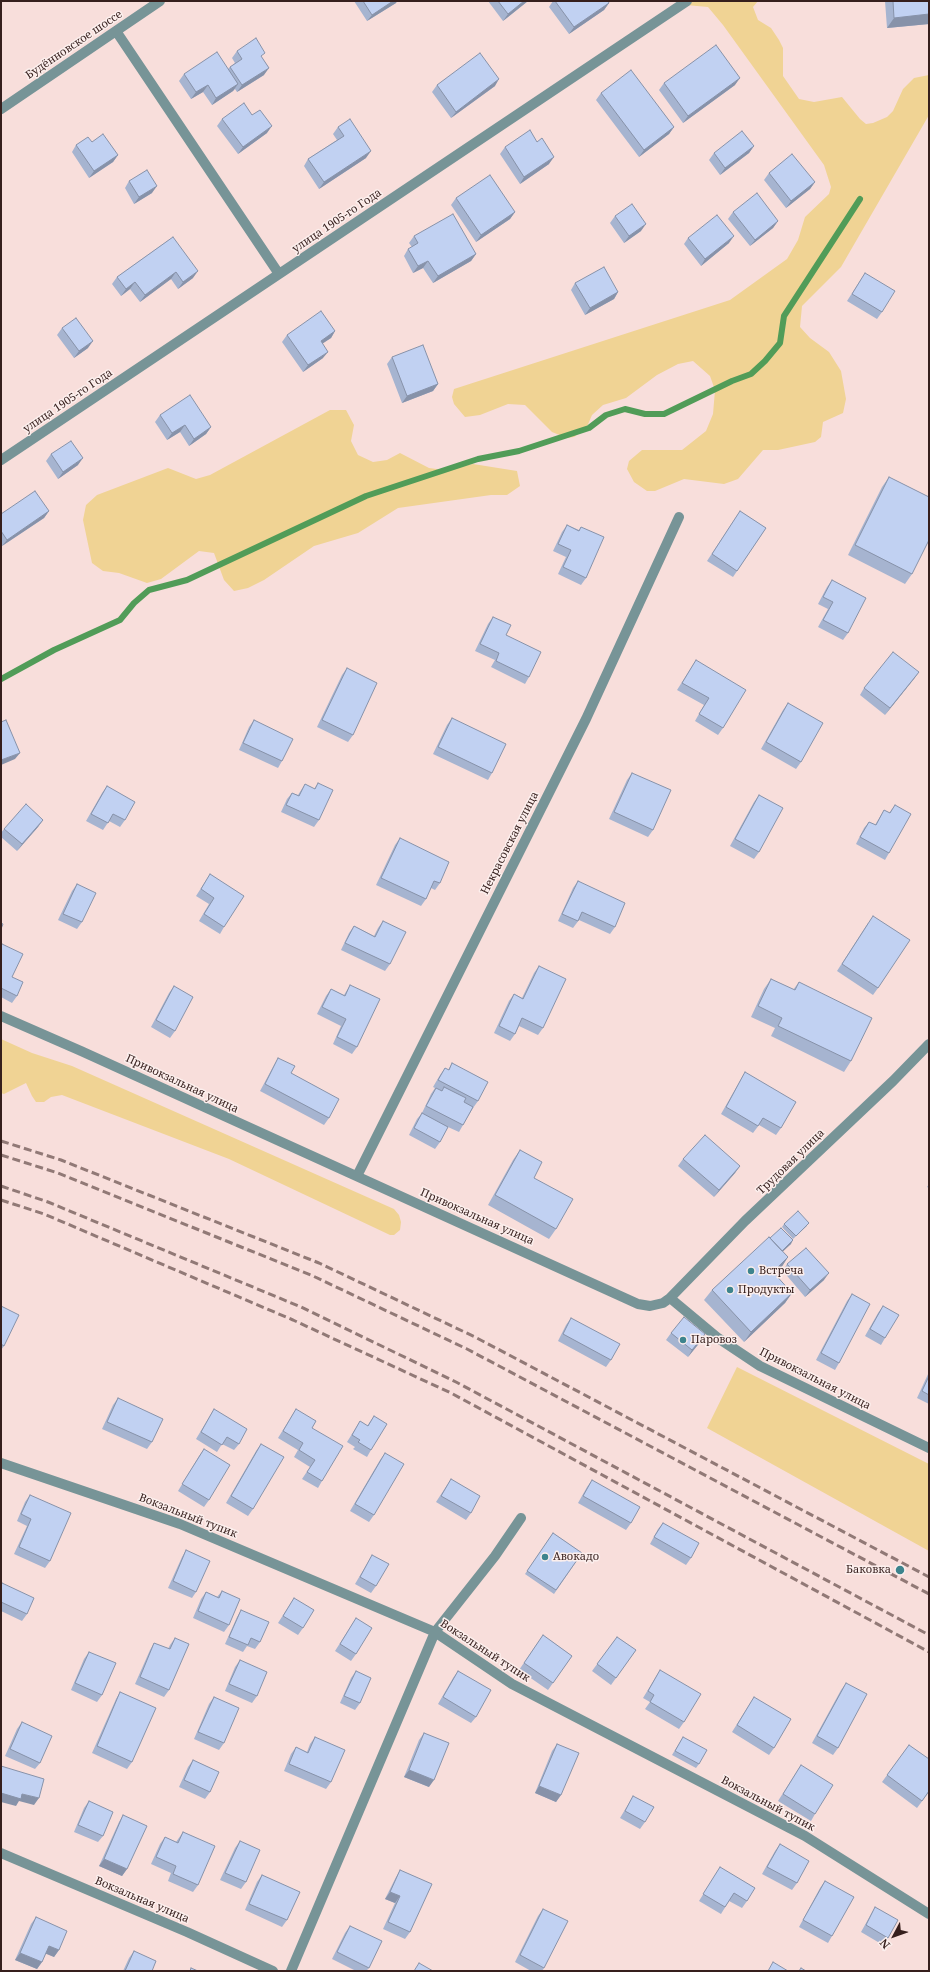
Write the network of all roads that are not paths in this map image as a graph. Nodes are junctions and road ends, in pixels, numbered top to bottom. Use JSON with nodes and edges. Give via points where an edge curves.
{"nodes":[{"id":1,"x":160,"y":1,"type":"edge"},
{"id":2,"x":687,"y":1,"type":"edge"},
{"id":3,"x":116,"y":31,"type":"junction"},
{"id":4,"x":1,"y":109,"type":"edge"},
{"id":5,"x":279,"y":274,"type":"junction"},
{"id":6,"x":1,"y":460,"type":"edge"},
{"id":7,"x":679,"y":517,"type":"dead end"},
{"id":8,"x":1,"y":1016,"type":"edge"},
{"id":9,"x":929,"y":1044,"type":"edge"},
{"id":10,"x":357,"y":1176,"type":"junction"},
{"id":11,"x":670,"y":1298,"type":"junction"},
{"id":12,"x":929,"y":1448,"type":"edge"},
{"id":13,"x":1,"y":1464,"type":"edge"},
{"id":14,"x":520,"y":1518,"type":"dead end"},
{"id":15,"x":435,"y":1632,"type":"junction"},
{"id":16,"x":1,"y":1853,"type":"edge"},
{"id":17,"x":929,"y":1914,"type":"edge"},
{"id":18,"x":273,"y":1971,"type":"edge"},
{"id":19,"x":291,"y":1971,"type":"edge"}],
"edges":[{"from":1,"to":3,"type":"street","name":"Будённовское шоссе"},
{"from":2,"to":5,"type":"street","name":"улица 1905-го Года"},
{"from":3,"to":4,"type":"street","name":"Будённовское шоссе"},
{"from":3,"to":5,"type":"street"},
{"from":5,"to":6,"type":"street","name":"улица 1905-го Года"},
{"from":7,"to":10,"type":"street","name":"Некрасовская улица","via":[[582,726]]},
{"from":8,"to":10,"type":"street","name":"Привокзальная улица"},
{"from":9,"to":11,"type":"street","name":"Трудовая улица","via":[[745,1221]]},
{"from":10,"to":11,"type":"street","name":"Привокзальная улица","via":[[638,1304],[650,1306],[663,1303]]},
{"from":11,"to":12,"type":"street","name":"Привокзальная улица","via":[[718,1338],[760,1366]]},
{"from":13,"to":15,"type":"street","name":"Вокзальный тупик","via":[[180,1524]]},
{"from":14,"to":15,"type":"street","via":[[495,1556]]},
{"from":15,"to":17,"type":"street","name":"Вокзальный тупик","via":[[512,1684],[805,1836]]},
{"from":15,"to":19,"type":"street"},
{"from":16,"to":18,"type":"street","name":"Вокзальная улица"}]}
